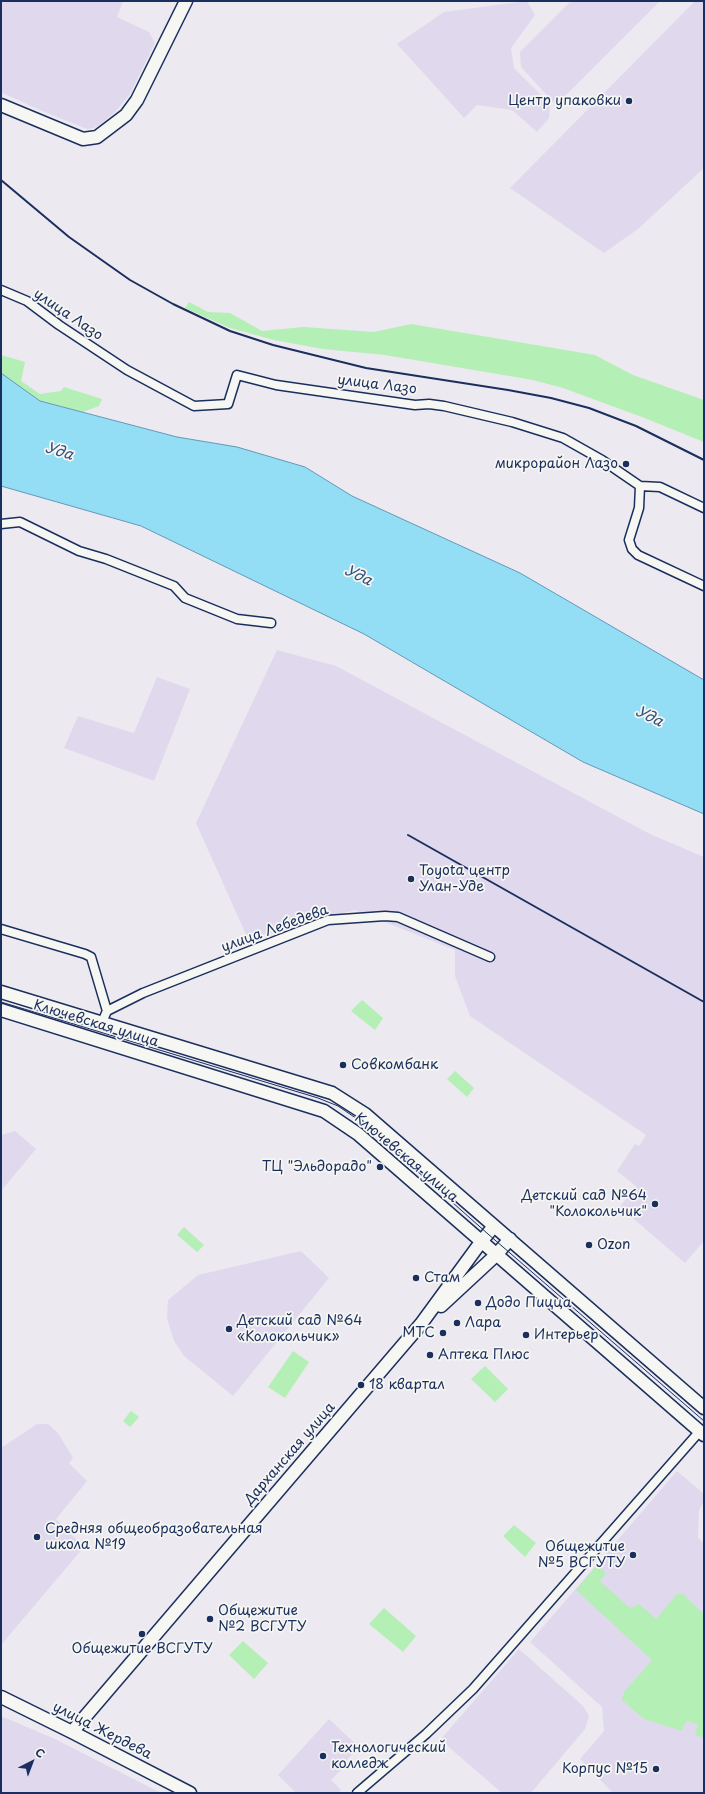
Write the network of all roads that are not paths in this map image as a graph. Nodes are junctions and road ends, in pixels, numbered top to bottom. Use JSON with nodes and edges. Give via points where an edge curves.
{"nodes":[{"id":1,"x":186,"y":1,"type":"edge"},
{"id":2,"x":1,"y":105,"type":"edge"},
{"id":3,"x":1,"y":290,"type":"edge"},
{"id":4,"x":640,"y":486,"type":"junction"},
{"id":5,"x":704,"y":508,"type":"edge"},
{"id":6,"x":1,"y":524,"type":"edge"},
{"id":7,"x":704,"y":586,"type":"edge"},
{"id":8,"x":271,"y":623,"type":"dead end"},
{"id":9,"x":1,"y":929,"type":"edge"},
{"id":10,"x":490,"y":957,"type":"dead end"},
{"id":11,"x":1,"y":992,"type":"edge"},
{"id":12,"x":1,"y":1010,"type":"edge"},
{"id":13,"x":107,"y":1011,"type":"junction"},
{"id":14,"x":102,"y":1022,"type":"junction"},
{"id":15,"x":494,"y":1226,"type":"junction"},
{"id":16,"x":510,"y":1240,"type":"junction"},
{"id":17,"x":481,"y":1242,"type":"junction"},
{"id":18,"x":496,"y":1255,"type":"junction"},
{"id":19,"x":421,"y":1324,"type":"junction"},
{"id":20,"x":704,"y":1408,"type":"edge"},
{"id":21,"x":702,"y":1433,"type":"edge"},
{"id":22,"x":1,"y":1697,"type":"edge"},
{"id":23,"x":72,"y":1732,"type":"junction"},
{"id":24,"x":190,"y":1793,"type":"edge"},
{"id":25,"x":358,"y":1793,"type":"edge"}],
"edges":[{"from":1,"to":2,"type":"main road","via":[[137,100],[126,115],[98,137],[83,139]]},
{"from":3,"to":4,"type":"street","name":"улица Лазо","via":[[27,301],[127,370],[194,406],[228,404],[237,375],[284,386],[444,406],[512,422],[563,438]]},
{"from":4,"to":5,"type":"street","via":[[660,487]]},
{"from":4,"to":7,"type":"street","via":[[639,508],[629,540],[632,549],[638,555]]},
{"from":6,"to":8,"type":"street","via":[[20,522],[79,551],[174,586],[186,598],[237,619]]},
{"from":9,"to":13,"type":"street","via":[[91,957]]},
{"from":10,"to":13,"type":"street","name":"улица Лебедева","via":[[398,917],[328,920],[143,993]]},
{"from":11,"to":14,"type":"main road","name":"Ключевская улица"},
{"from":12,"to":17,"type":"main road","name":"Ключевская улица","via":[[324,1111],[358,1134]]},
{"from":13,"to":14,"type":"street"},
{"from":14,"to":15,"type":"main road","name":"Ключевская улица","via":[[332,1093],[365,1114]]},
{"from":15,"to":16,"type":"main road","name":"Ключевская улица"},
{"from":15,"to":17,"type":"main road","name":"Дарханская улица"},
{"from":16,"to":18,"type":"main road","name":"Дарханская улица"},
{"from":16,"to":20,"type":"main road","name":"Ключевская улица"},
{"from":17,"to":18,"type":"main road","name":"Ключевская улица"},
{"from":17,"to":19,"type":"main road","name":"Дарханская улица"},
{"from":18,"to":19,"type":"main road","name":"Дарханская улица"},
{"from":18,"to":21,"type":"main road","name":"Ключевская улица"},
{"from":19,"to":23,"type":"main road","name":"Дарханская улица"},
{"from":21,"to":25,"type":"street","via":[[473,1689]]},
{"from":22,"to":23,"type":"main road","name":"улица Жердева"},
{"from":23,"to":24,"type":"main road","name":"улица Жердева"}]}
